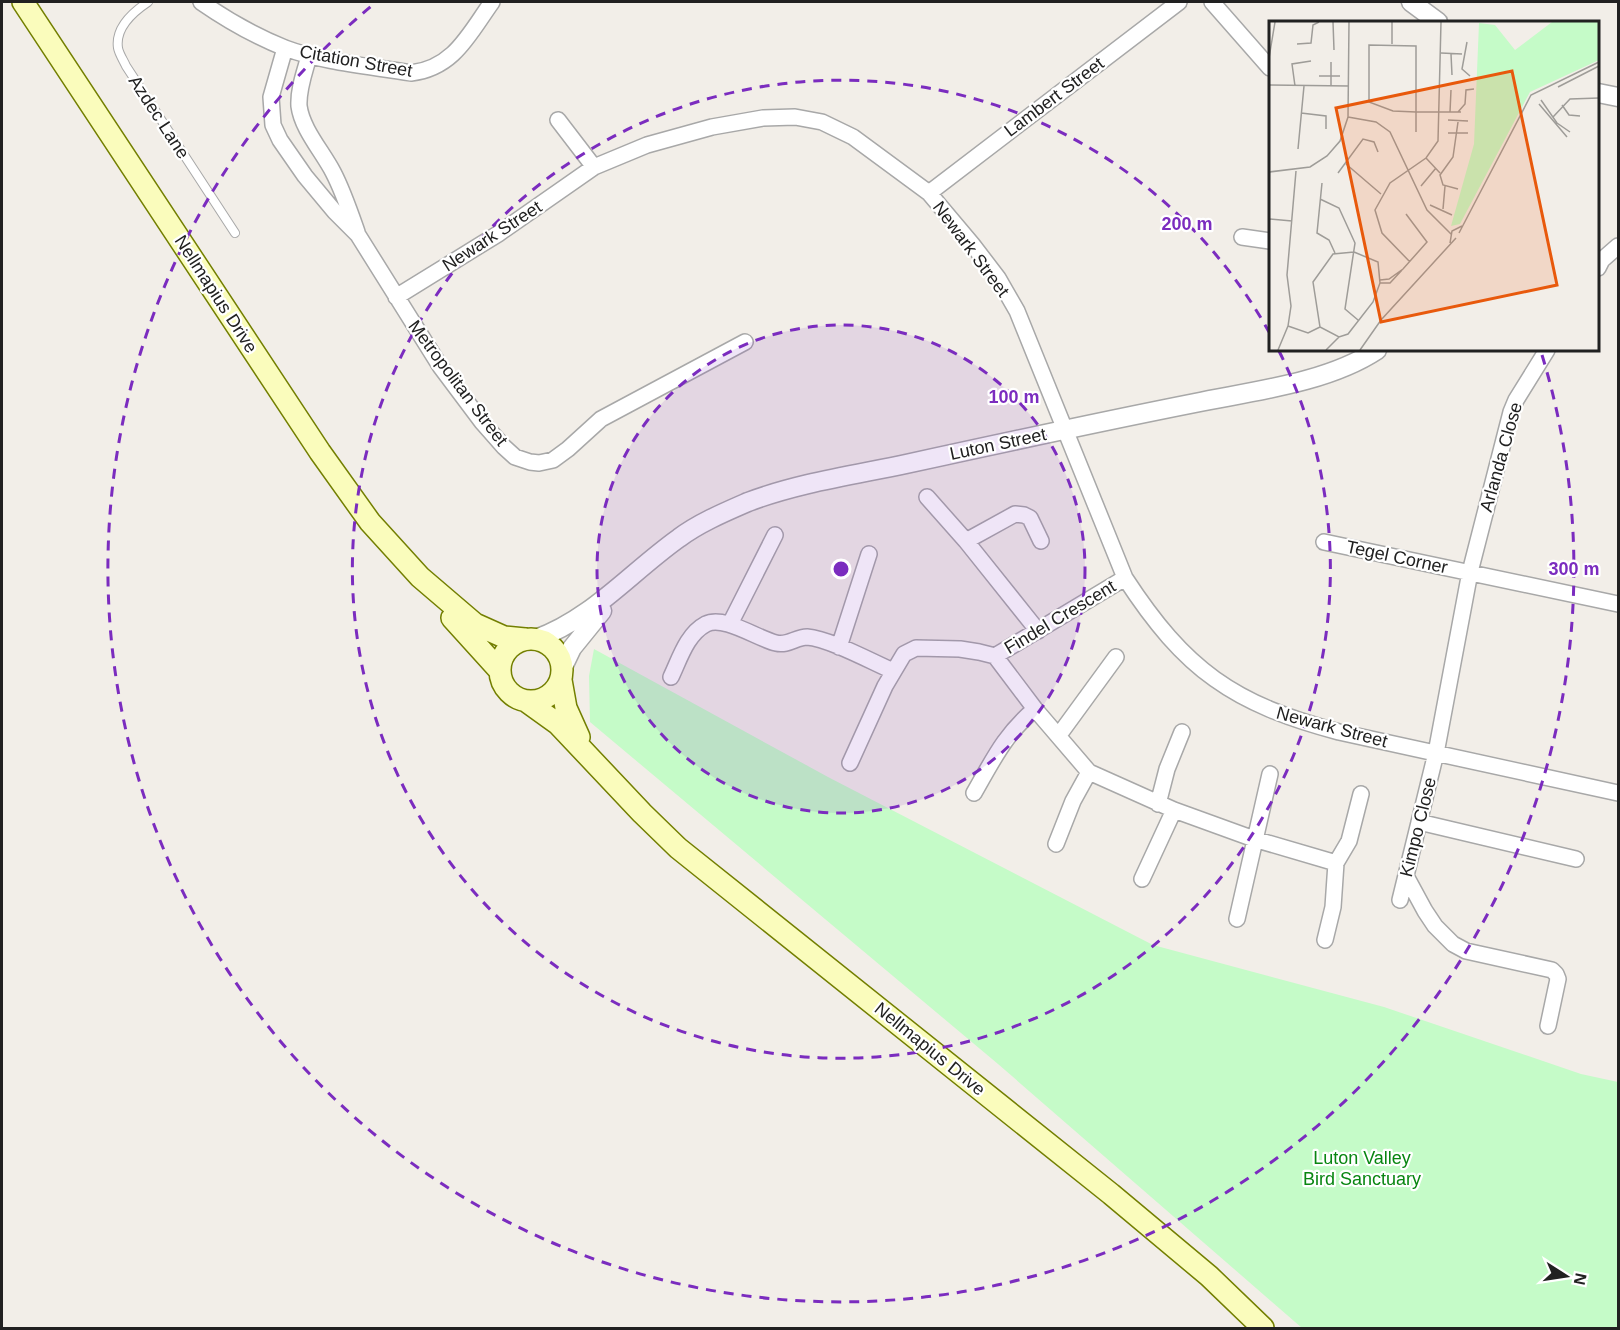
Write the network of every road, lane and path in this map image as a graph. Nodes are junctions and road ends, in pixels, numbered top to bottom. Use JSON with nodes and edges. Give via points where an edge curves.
{"nodes":[{"id":1,"x":22,"y":2,"type":"edge"},
{"id":2,"x":148,"y":2,"type":"edge"},
{"id":3,"x":201,"y":2,"type":"edge"},
{"id":4,"x":492,"y":2,"type":"edge"},
{"id":5,"x":1179,"y":2,"type":"edge"},
{"id":6,"x":1212,"y":2,"type":"edge"},
{"id":7,"x":1411,"y":2,"type":"edge"},
{"id":8,"x":1437,"y":21,"type":"edge"},
{"id":9,"x":285,"y":48,"type":"junction"},
{"id":10,"x":309,"y":56,"type":"junction"},
{"id":11,"x":1269,"y":67,"type":"edge"},
{"id":12,"x":1599,"y":93,"type":"edge"},
{"id":13,"x":1618,"y":97,"type":"edge"},
{"id":14,"x":558,"y":120,"type":"dead end"},
{"id":15,"x":594,"y":167,"type":"junction"},
{"id":16,"x":929,"y":193,"type":"junction"},
{"id":17,"x":235,"y":233,"type":"dead end"},
{"id":18,"x":358,"y":235,"type":"junction"},
{"id":19,"x":1242,"y":237,"type":"dead end"},
{"id":20,"x":1269,"y":241,"type":"edge"},
{"id":21,"x":1618,"y":246,"type":"edge"},
{"id":22,"x":1599,"y":266,"type":"edge"},
{"id":23,"x":396,"y":297,"type":"junction"},
{"id":24,"x":745,"y":342,"type":"dead end"},
{"id":25,"x":1375,"y":351,"type":"edge"},
{"id":26,"x":1546,"y":351,"type":"edge"},
{"id":27,"x":1065,"y":429,"type":"junction"},
{"id":28,"x":927,"y":496,"type":"dead end"},
{"id":29,"x":775,"y":535,"type":"dead end"},
{"id":30,"x":966,"y":541,"type":"junction"},
{"id":31,"x":1041,"y":541,"type":"dead end"},
{"id":32,"x":1324,"y":542,"type":"dead end"},
{"id":33,"x":869,"y":554,"type":"dead end"},
{"id":34,"x":1470,"y":572,"type":"junction"},
{"id":35,"x":635,"y":574,"type":"junction"},
{"id":36,"x":420,"y":577,"type":"junction"},
{"id":37,"x":1125,"y":578,"type":"junction"},
{"id":38,"x":1618,"y":604,"type":"edge"},
{"id":39,"x":730,"y":624,"type":"junction"},
{"id":40,"x":1038,"y":631,"type":"junction"},
{"id":41,"x":530,"y":639,"type":"junction"},
{"id":42,"x":838,"y":647,"type":"junction"},
{"id":43,"x":995,"y":656,"type":"junction"},
{"id":44,"x":1116,"y":657,"type":"dead end"},
{"id":45,"x":893,"y":670,"type":"junction"},
{"id":46,"x":500,"y":671,"type":"junction"},
{"id":47,"x":561,"y":675,"type":"junction"},
{"id":48,"x":671,"y":677,"type":"dead end"},
{"id":49,"x":526,"y":701,"type":"junction"},
{"id":50,"x":1035,"y":709,"type":"junction"},
{"id":51,"x":1182,"y":732,"type":"dead end"},
{"id":52,"x":1059,"y":735,"type":"junction"},
{"id":53,"x":1436,"y":753,"type":"junction"},
{"id":54,"x":850,"y":763,"type":"dead end"},
{"id":55,"x":598,"y":769,"type":"junction"},
{"id":56,"x":1089,"y":772,"type":"junction"},
{"id":57,"x":1270,"y":774,"type":"dead end"},
{"id":58,"x":974,"y":793,"type":"dead end"},
{"id":59,"x":1361,"y":794,"type":"dead end"},
{"id":60,"x":1618,"y":794,"type":"edge"},
{"id":61,"x":1158,"y":804,"type":"junction"},
{"id":62,"x":1174,"y":810,"type":"junction"},
{"id":63,"x":1419,"y":822,"type":"junction"},
{"id":64,"x":1254,"y":839,"type":"junction"},
{"id":65,"x":1056,"y":844,"type":"dead end"},
{"id":66,"x":1576,"y":859,"type":"dead end"},
{"id":67,"x":1336,"y":863,"type":"junction"},
{"id":68,"x":1406,"y":876,"type":"junction"},
{"id":69,"x":1142,"y":879,"type":"dead end"},
{"id":70,"x":1400,"y":900,"type":"dead end"},
{"id":71,"x":1237,"y":919,"type":"dead end"},
{"id":72,"x":1324,"y":940,"type":"dead end"},
{"id":73,"x":1548,"y":1026,"type":"dead end"},
{"id":74,"x":1263,"y":1329,"type":"edge"}],
"edges":[{"from":1,"to":36,"type":"main road","name":"Nellmapius Drive","via":[[320,452],[370,522]]},
{"from":2,"to":17,"type":"lane","name":"Azdec Lane","via":[[126,21],[118,49]]},
{"from":3,"to":9,"type":"street","name":"Citation Street","via":[[229,21]]},
{"from":4,"to":10,"type":"street","name":"Citation Street","via":[[452,55],[426,72],[411,73]]},
{"from":5,"to":16,"type":"street","name":"Lambert Street"},
{"from":6,"to":11,"type":"street"},
{"from":7,"to":8,"type":"street"},
{"from":9,"to":10,"type":"street","name":"Citation Street"},
{"from":9,"to":18,"type":"street","name":"Metropolitan Street","via":[[271,97],[273,125],[305,176]]},
{"from":10,"to":18,"type":"street","name":"Metropolitan Street","via":[[300,93],[303,120],[333,173]]},
{"from":12,"to":13,"type":"street"},
{"from":14,"to":15,"type":"street"},
{"from":15,"to":16,"type":"street","name":"Newark Street","via":[[647,145],[712,127],[795,117],[822,122],[854,137]]},
{"from":15,"to":23,"type":"street","name":"Newark Street","via":[[498,234]]},
{"from":16,"to":27,"type":"street","name":"Newark Street","via":[[998,278],[1017,311]]},
{"from":18,"to":23,"type":"street","name":"Metropolitan Street"},
{"from":19,"to":20,"type":"street"},
{"from":21,"to":22,"type":"street"},
{"from":23,"to":24,"type":"street","name":"Metropolitan Street","via":[[482,422],[515,457],[530,462],[553,460],[601,418]]},
{"from":25,"to":27,"type":"street","name":"Luton Street","via":[[1341,368],[1302,380]]},
{"from":26,"to":34,"type":"street","name":"Arlanda Close","via":[[1511,412]]},
{"from":27,"to":35,"type":"street","name":"Luton Street","via":[[747,502],[681,536]]},
{"from":27,"to":37,"type":"street","name":"Newark Street"},
{"from":28,"to":30,"type":"street"},
{"from":29,"to":39,"type":"street"},
{"from":30,"to":31,"type":"street","via":[[1018,514],[1030,518]]},
{"from":30,"to":40,"type":"street"},
{"from":32,"to":34,"type":"street","name":"Tegel Corner"},
{"from":33,"to":42,"type":"street"},
{"from":34,"to":38,"type":"street"},
{"from":34,"to":53,"type":"street","name":"Arlanda Close"},
{"from":35,"to":41,"type":"street","name":"Luton Street","via":[[581,617],[558,631]]},
{"from":35,"to":47,"type":"street","name":"Luton Street","via":[[588,626],[572,648]]},
{"from":36,"to":41,"type":"main road","name":"Nellmapius Drive","via":[[475,624],[504,637]]},
{"from":36,"to":46,"type":"main road","name":"Nellmapius Drive"},
{"from":37,"to":40,"type":"street","name":"Findel Crescent"},
{"from":37,"to":53,"type":"street","name":"Newark Street","via":[[1176,647],[1227,689],[1295,720]]},
{"from":39,"to":42,"type":"street","via":[[775,643],[788,644],[807,637]]},
{"from":39,"to":48,"type":"street","via":[[708,622],[695,632]]},
{"from":40,"to":43,"type":"street","name":"Findel Crescent"},
{"from":41,"to":46,"type":"main road","via":[[506,651]]},
{"from":41,"to":47,"type":"main road","via":[[546,642],[554,649],[560,658]]},
{"from":42,"to":45,"type":"street"},
{"from":43,"to":45,"type":"street","via":[[960,649],[916,648],[904,654]]},
{"from":43,"to":50,"type":"street"},
{"from":44,"to":52,"type":"street"},
{"from":45,"to":54,"type":"street"},
{"from":46,"to":49,"type":"main road","via":[[508,691]]},
{"from":47,"to":49,"type":"main road","via":[[547,697]]},
{"from":47,"to":55,"type":"main road","name":"Nellmapius Drive","via":[[570,720]]},
{"from":49,"to":55,"type":"main road","name":"Nellmapius Drive","via":[[558,724]]},
{"from":50,"to":52,"type":"street"},
{"from":50,"to":58,"type":"street","via":[[1017,724]]},
{"from":51,"to":61,"type":"street"},
{"from":52,"to":56,"type":"street"},
{"from":53,"to":60,"type":"street","name":"Newark Street"},
{"from":53,"to":63,"type":"street","name":"Kimpo Close"},
{"from":55,"to":74,"type":"main road","name":"Nellmapius Drive","via":[[678,848],[1111,1194],[1209,1276]]},
{"from":56,"to":61,"type":"street"},
{"from":56,"to":65,"type":"street"},
{"from":57,"to":64,"type":"street"},
{"from":59,"to":67,"type":"street","via":[[1349,841]]},
{"from":61,"to":62,"type":"street"},
{"from":62,"to":64,"type":"street"},
{"from":62,"to":69,"type":"street"},
{"from":63,"to":66,"type":"street"},
{"from":63,"to":68,"type":"street","name":"Kimpo Close"},
{"from":64,"to":67,"type":"street"},
{"from":64,"to":71,"type":"street"},
{"from":67,"to":72,"type":"street","via":[[1333,907]]},
{"from":68,"to":70,"type":"street","name":"Kimpo Close"},
{"from":68,"to":73,"type":"street","via":[[1435,926],[1453,944],[1466,951],[1556,974]]}]}
